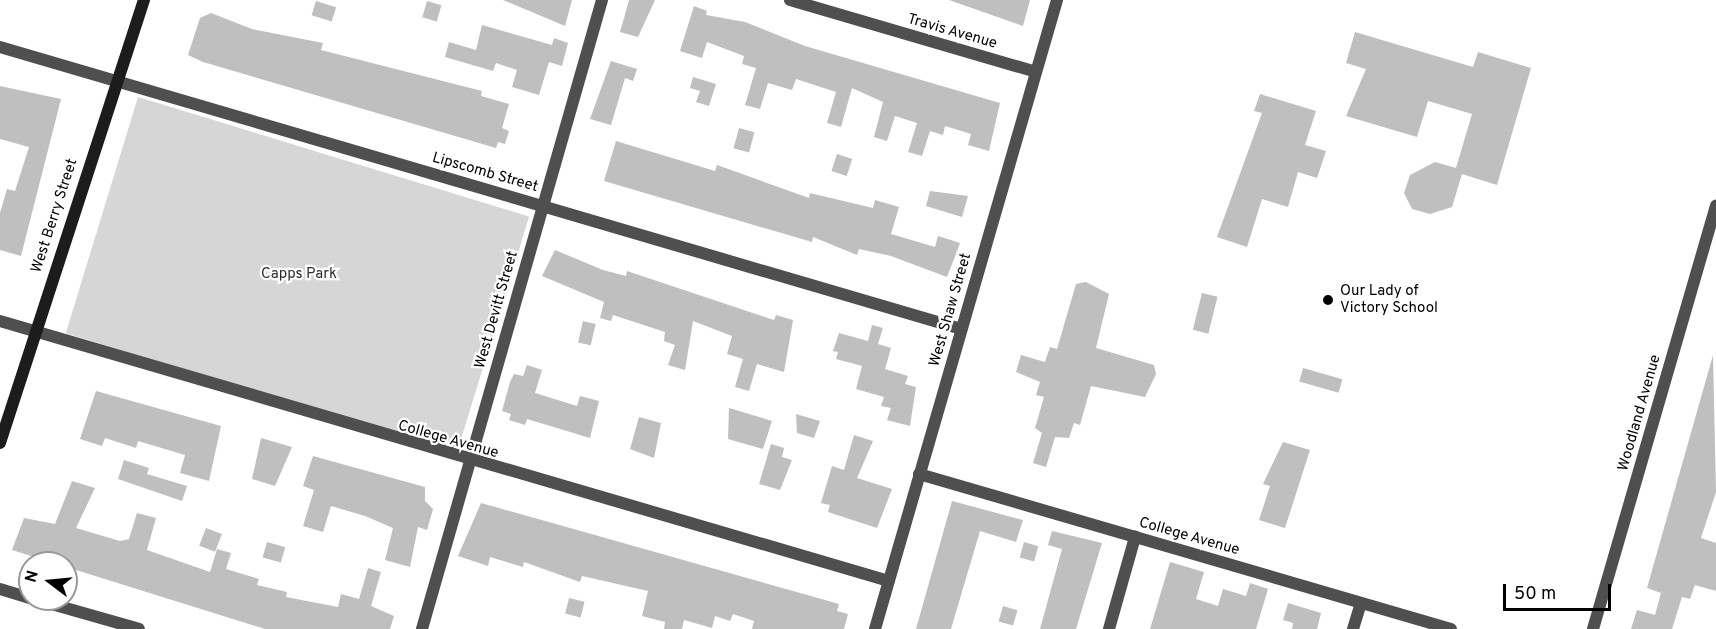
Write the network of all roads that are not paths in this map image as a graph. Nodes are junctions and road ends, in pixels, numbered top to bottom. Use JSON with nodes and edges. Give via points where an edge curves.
{"nodes":[{"id":1,"x":144,"y":0,"type":"edge"},
{"id":2,"x":602,"y":0,"type":"edge"},
{"id":3,"x":790,"y":0,"type":"edge"},
{"id":4,"x":1057,"y":0,"type":"edge"},
{"id":5,"x":0,"y":47,"type":"edge"},
{"id":6,"x":1036,"y":72,"type":"junction"},
{"id":7,"x":116,"y":80,"type":"junction"},
{"id":8,"x":1716,"y":205,"type":"edge"},
{"id":9,"x":543,"y":206,"type":"junction"},
{"id":10,"x":0,"y":321,"type":"edge"},
{"id":11,"x":961,"y":329,"type":"junction"},
{"id":12,"x":33,"y":331,"type":"junction"},
{"id":13,"x":0,"y":443,"type":"edge"},
{"id":14,"x":469,"y":462,"type":"junction"},
{"id":15,"x":919,"y":474,"type":"junction"},
{"id":16,"x":1135,"y":537,"type":"junction"},
{"id":17,"x":889,"y":581,"type":"junction"},
{"id":18,"x":0,"y":589,"type":"edge"},
{"id":19,"x":18,"y":594,"type":"edge"},
{"id":20,"x":1361,"y":603,"type":"junction"},
{"id":21,"x":77,"y":611,"type":"edge"},
{"id":22,"x":139,"y":629,"type":"edge"},
{"id":23,"x":422,"y":629,"type":"edge"},
{"id":24,"x":875,"y":629,"type":"edge"},
{"id":25,"x":1109,"y":629,"type":"edge"},
{"id":26,"x":1353,"y":629,"type":"edge"},
{"id":27,"x":1451,"y":629,"type":"edge"},
{"id":28,"x":1593,"y":629,"type":"edge"}],
"edges":[{"from":1,"to":7,"type":"main road","name":"West Berry Street"},
{"from":2,"to":9,"type":"street","name":"West Devitt Street"},
{"from":3,"to":6,"type":"street","name":"Travis Avenue"},
{"from":4,"to":6,"type":"street","name":"West Shaw Street"},
{"from":5,"to":7,"type":"street","name":"Lipscomb Street"},
{"from":6,"to":11,"type":"street","name":"West Shaw Street"},
{"from":7,"to":9,"type":"street","name":"Lipscomb Street"},
{"from":7,"to":12,"type":"main road","name":"West Berry Street"},
{"from":8,"to":28,"type":"street","name":"Woodland Avenue"},
{"from":9,"to":11,"type":"street","name":"Lipscomb Street"},
{"from":9,"to":14,"type":"street","name":"West Devitt Street"},
{"from":10,"to":12,"type":"street","name":"College Avenue"},
{"from":11,"to":15,"type":"street","name":"West Shaw Street"},
{"from":12,"to":13,"type":"main road","name":"West Berry Street"},
{"from":12,"to":14,"type":"street","name":"College Avenue"},
{"from":14,"to":17,"type":"street","name":"College Avenue"},
{"from":14,"to":23,"type":"street","name":"West Devitt Street"},
{"from":15,"to":16,"type":"street","name":"College Avenue"},
{"from":15,"to":17,"type":"street","name":"West Shaw Street"},
{"from":16,"to":20,"type":"street","name":"College Avenue"},
{"from":16,"to":25,"type":"street"},
{"from":17,"to":24,"type":"street","name":"West Shaw Street"},
{"from":18,"to":19,"type":"street"},
{"from":20,"to":26,"type":"street"},
{"from":20,"to":27,"type":"street","name":"College Avenue"},
{"from":21,"to":22,"type":"street"}]}
